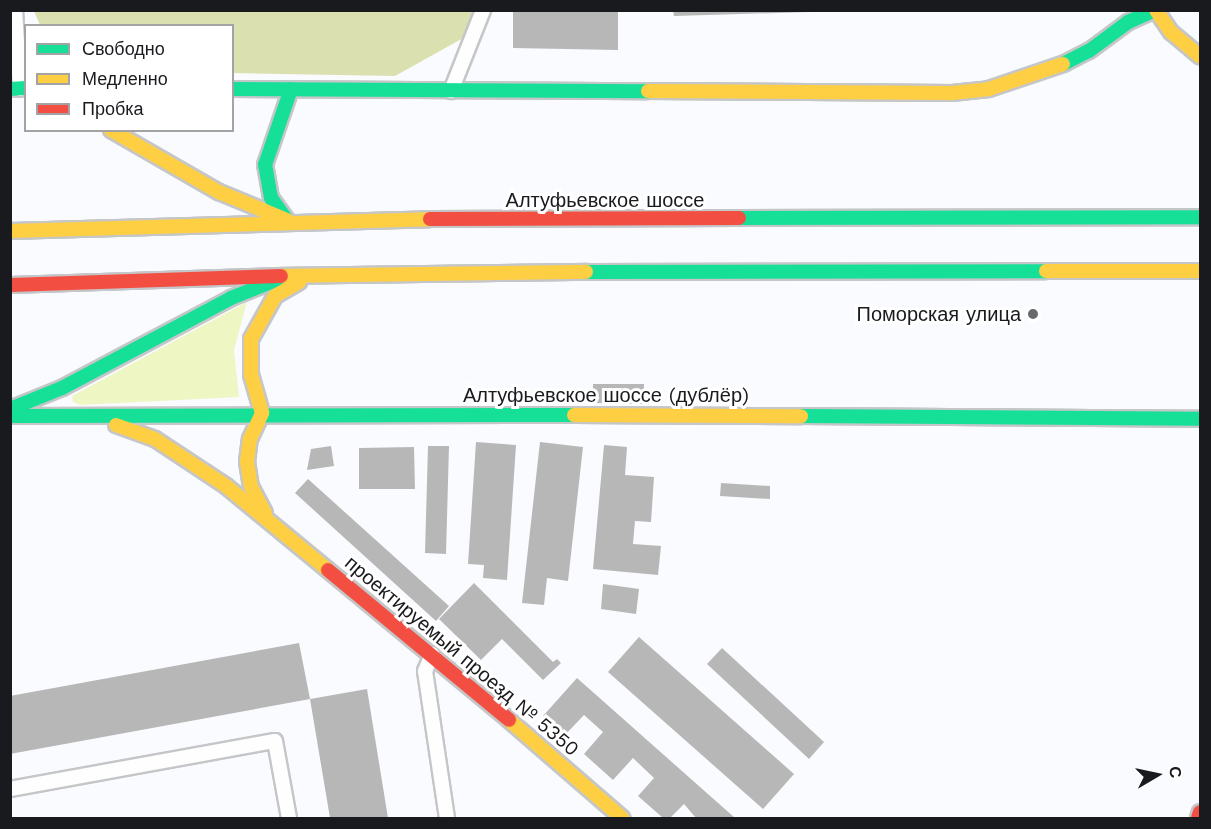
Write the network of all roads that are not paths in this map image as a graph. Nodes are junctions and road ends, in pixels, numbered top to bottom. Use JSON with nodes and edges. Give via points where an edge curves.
{"nodes":[{"id":1,"x":15,"y":10,"type":"edge"},
{"id":2,"x":483,"y":10,"type":"edge"},
{"id":3,"x":1156,"y":10,"type":"edge"},
{"id":4,"x":14,"y":30,"type":"edge"},
{"id":5,"x":1200,"y":56,"type":"edge"},
{"id":6,"x":19,"y":89,"type":"edge"},
{"id":7,"x":234,"y":89,"type":"edge"},
{"id":8,"x":291,"y":89,"type":"junction"},
{"id":9,"x":450,"y":93,"type":"junction"},
{"id":10,"x":114,"y":132,"type":"edge"},
{"id":11,"x":1200,"y":217,"type":"edge"},
{"id":12,"x":287,"y":220,"type":"junction"},
{"id":13,"x":10,"y":231,"type":"edge"},
{"id":14,"x":1197,"y":271,"type":"edge"},
{"id":15,"x":326,"y":273,"type":"junction"},
{"id":16,"x":298,"y":274,"type":"junction"},
{"id":17,"x":10,"y":285,"type":"edge"},
{"id":18,"x":10,"y":396,"type":"edge"},
{"id":19,"x":32,"y":403,"type":"junction"},
{"id":20,"x":10,"y":409,"type":"edge"},
{"id":21,"x":262,"y":413,"type":"junction"},
{"id":22,"x":10,"y":416,"type":"edge"},
{"id":23,"x":96,"y":418,"type":"junction"},
{"id":24,"x":1200,"y":419,"type":"edge"},
{"id":25,"x":275,"y":525,"type":"junction"},
{"id":26,"x":432,"y":654,"type":"junction"},
{"id":27,"x":10,"y":789,"type":"edge"},
{"id":28,"x":1200,"y":812,"type":"edge"},
{"id":29,"x":289,"y":819,"type":"edge"},
{"id":30,"x":447,"y":819,"type":"edge"},
{"id":31,"x":622,"y":819,"type":"edge"},
{"id":32,"x":1198,"y":819,"type":"edge"}],
"edges":[{"from":1,"to":4,"type":"lane"},
{"from":2,"to":9,"type":"lane"},
{"from":3,"to":5,"type":"main road","via":[[1170,32]]},
{"from":3,"to":9,"type":"main road","via":[[1128,22],[1064,64],[1007,84],[952,93]]},
{"from":4,"to":6,"type":"lane"},
{"from":7,"to":8,"type":"main road"},
{"from":8,"to":9,"type":"main road"},
{"from":8,"to":12,"type":"main road","via":[[265,165],[271,198]]},
{"from":10,"to":12,"type":"main road","via":[[219,192]]},
{"from":11,"to":12,"type":"main road","name":"Алтуфьевское шоссе"},
{"from":12,"to":13,"type":"main road","name":"Алтуфьевское шоссе"},
{"from":14,"to":15,"type":"main road"},
{"from":15,"to":16,"type":"main road"},
{"from":15,"to":21,"type":"main road","via":[[275,296],[257,323],[249,356]]},
{"from":16,"to":17,"type":"main road"},
{"from":16,"to":19,"type":"main road","via":[[231,298]]},
{"from":18,"to":19,"type":"main road"},
{"from":19,"to":20,"type":"main road"},
{"from":19,"to":23,"type":"main road"},
{"from":21,"to":23,"type":"main road","name":"Алтуфьевское шоссе (дублёр)"},
{"from":21,"to":24,"type":"main road","name":"Алтуфьевское шоссе (дублёр)"},
{"from":21,"to":25,"type":"main road","name":"проектируемый проезд № 5350","via":[[250,439],[248,474],[256,498]]},
{"from":22,"to":23,"type":"main road","name":"Алтуфьевское шоссе (дублёр)"},
{"from":23,"to":25,"type":"main road","name":"проектируемый проезд № 5350","via":[[156,439]]},
{"from":25,"to":26,"type":"main road","name":"проектируемый проезд № 5350"},
{"from":26,"to":30,"type":"lane","via":[[425,671]]},
{"from":26,"to":31,"type":"main road","name":"проектируемый проезд № 5350"},
{"from":27,"to":29,"type":"lane","via":[[275,741]]},
{"from":28,"to":32,"type":"main road"}]}
